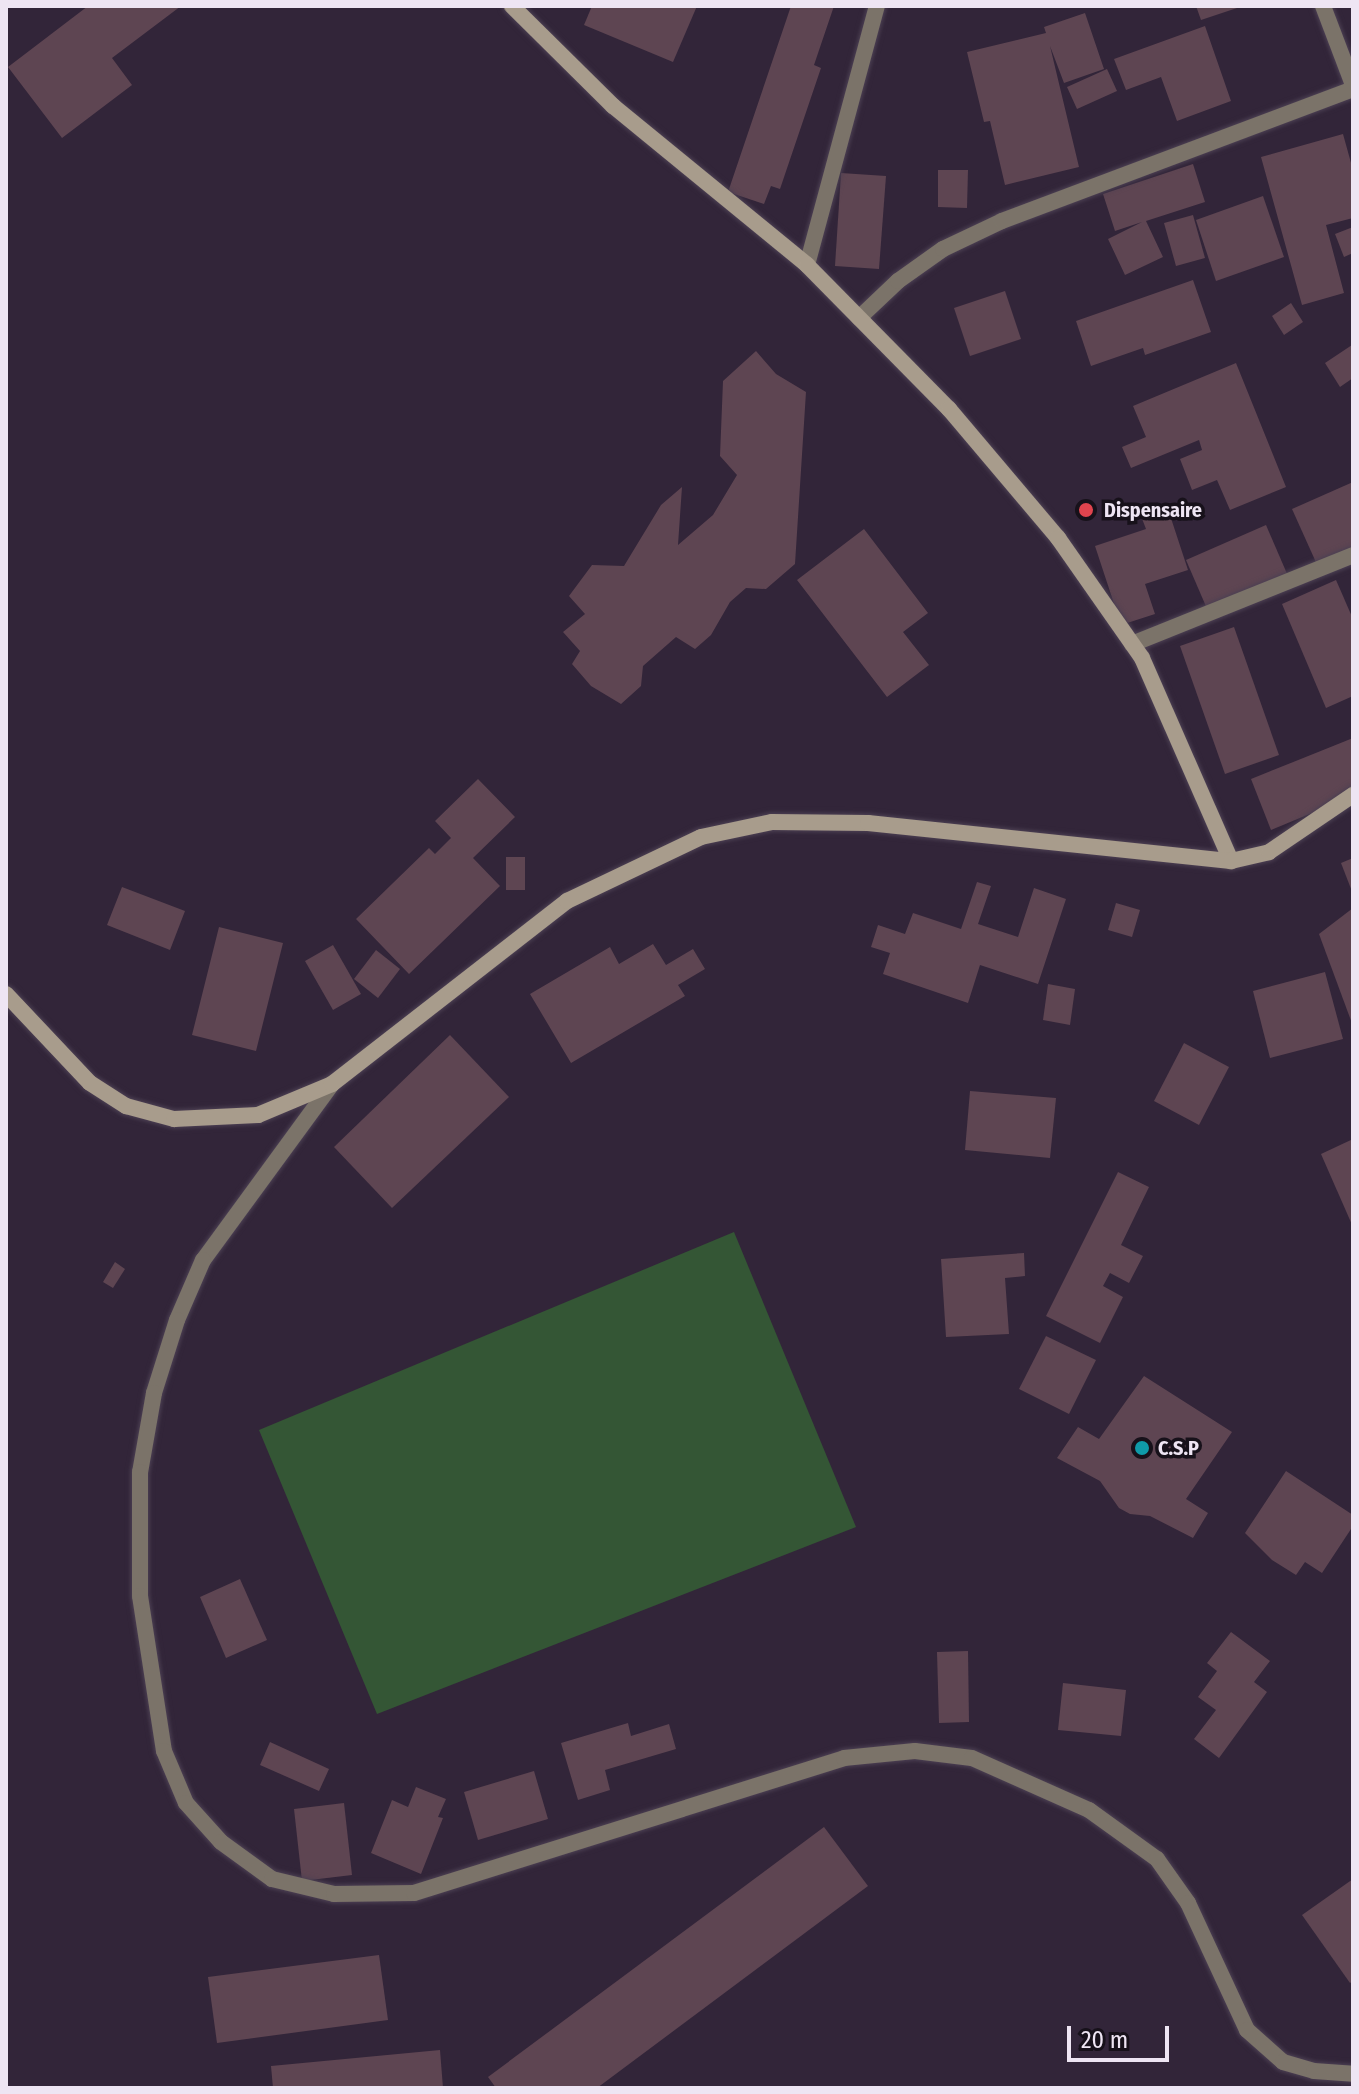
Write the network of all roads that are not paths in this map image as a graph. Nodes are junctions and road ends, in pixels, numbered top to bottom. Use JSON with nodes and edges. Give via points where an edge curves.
{"nodes":[{"id":1,"x":512,"y":6,"type":"edge"},
{"id":2,"x":877,"y":6,"type":"edge"},
{"id":3,"x":1323,"y":6,"type":"edge"},
{"id":4,"x":1353,"y":87,"type":"edge"},
{"id":5,"x":807,"y":265,"type":"junction"},
{"id":6,"x":859,"y":318,"type":"junction"},
{"id":7,"x":1353,"y":555,"type":"edge"},
{"id":8,"x":1132,"y":644,"type":"junction"},
{"id":9,"x":1353,"y":795,"type":"edge"},
{"id":10,"x":1231,"y":861,"type":"junction"},
{"id":11,"x":6,"y":994,"type":"edge"},
{"id":12,"x":332,"y":1084,"type":"junction"},
{"id":13,"x":1314,"y":2071,"type":"junction"},
{"id":14,"x":1353,"y":2074,"type":"edge"},
{"id":15,"x":1321,"y":2088,"type":"edge"}],
"edges":[{"from":1,"to":5,"type":"main road","via":[[613,106]]},
{"from":2,"to":5,"type":"street"},
{"from":3,"to":4,"type":"street"},
{"from":4,"to":6,"type":"street","via":[[1002,221],[943,249]]},
{"from":5,"to":6,"type":"main road"},
{"from":6,"to":8,"type":"main road","via":[[949,409],[1058,538]]},
{"from":7,"to":8,"type":"street"},
{"from":8,"to":10,"type":"main road"},
{"from":9,"to":10,"type":"main road","via":[[1269,852]]},
{"from":10,"to":12,"type":"main road","via":[[868,823],[772,822],[701,837],[567,901]]},
{"from":11,"to":12,"type":"main road","via":[[90,1083],[126,1106],[174,1119],[258,1115]]},
{"from":12,"to":13,"type":"street","via":[[203,1260],[154,1393],[140,1472],[140,1596],[164,1751],[186,1803],[221,1842],[272,1879],[334,1894],[414,1893],[844,1758],[915,1751],[972,1758],[1089,1810],[1157,1859],[1188,1903],[1247,2030],[1283,2062]]},
{"from":13,"to":14,"type":"street"},
{"from":13,"to":15,"type":"street"}]}
